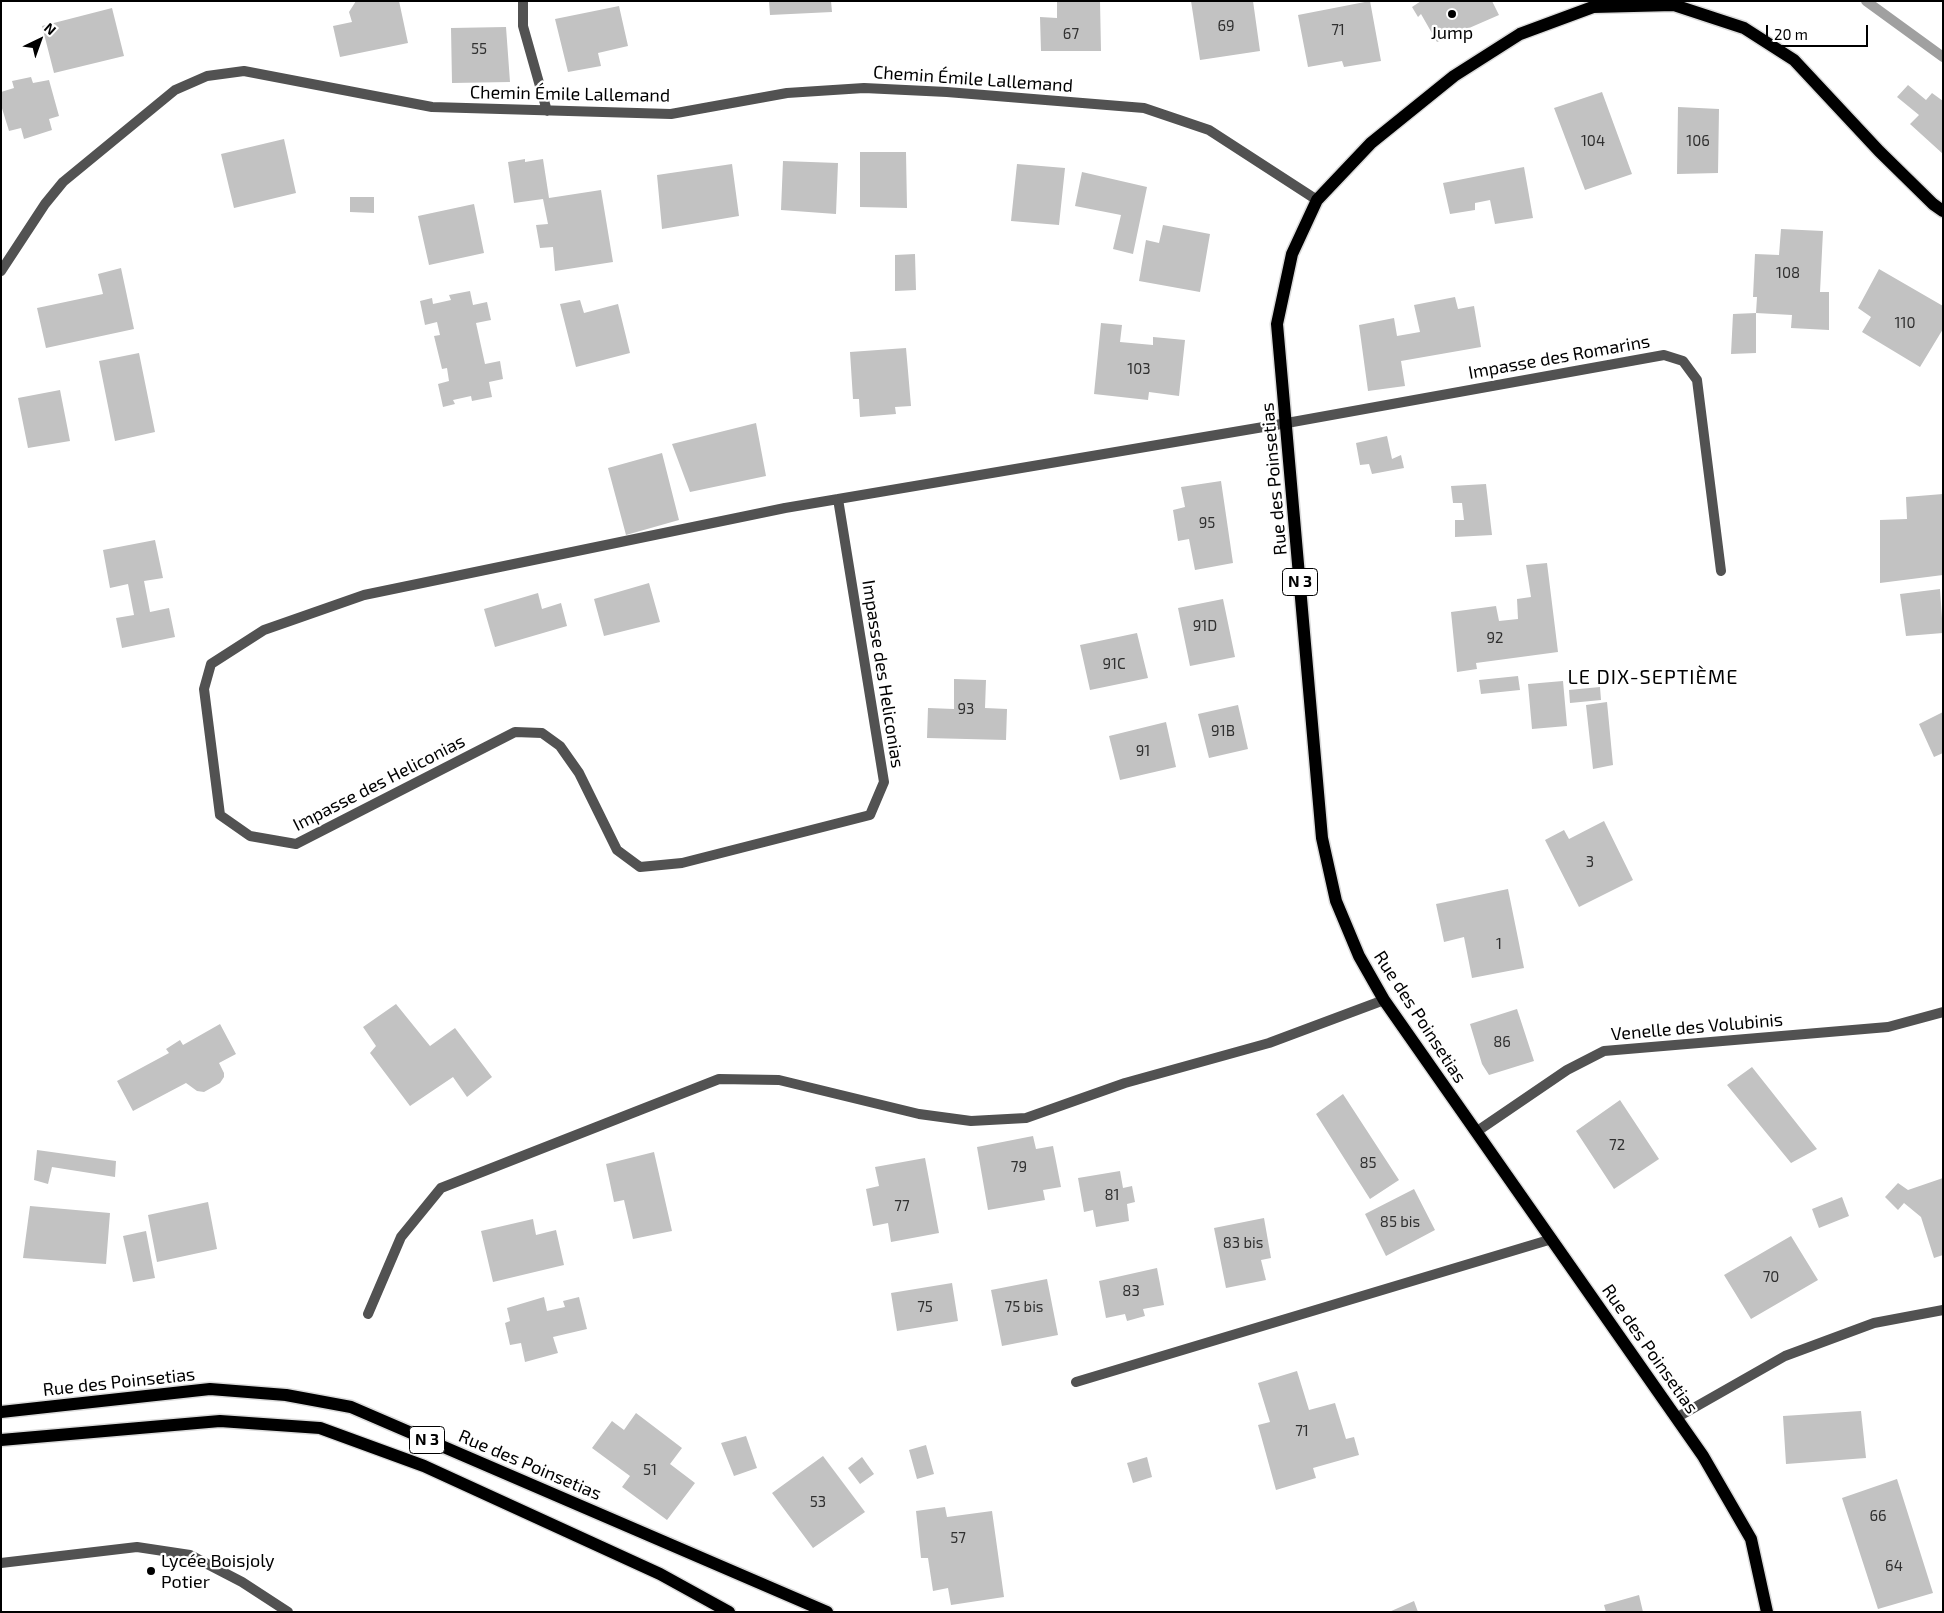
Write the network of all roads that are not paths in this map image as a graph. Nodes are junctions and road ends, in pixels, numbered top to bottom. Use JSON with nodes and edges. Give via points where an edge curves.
{"nodes":[{"id":1,"x":523,"y":1,"type":"edge"},
{"id":2,"x":1592,"y":4,"type":"edge"},
{"id":3,"x":547,"y":111,"type":"junction"},
{"id":4,"x":1317,"y":200,"type":"junction"},
{"id":5,"x":1943,"y":211,"type":"edge"},
{"id":6,"x":1,"y":271,"type":"edge"},
{"id":7,"x":1287,"y":423,"type":"junction"},
{"id":8,"x":838,"y":499,"type":"junction"},
{"id":9,"x":1721,"y":571,"type":"dead end"},
{"id":10,"x":1384,"y":1000,"type":"junction"},
{"id":11,"x":1943,"y":1012,"type":"edge"},
{"id":12,"x":1476,"y":1132,"type":"junction"},
{"id":13,"x":1552,"y":1239,"type":"junction"},
{"id":14,"x":1943,"y":1310,"type":"edge"},
{"id":15,"x":368,"y":1314,"type":"dead end"},
{"id":16,"x":1076,"y":1382,"type":"dead end"},
{"id":17,"x":1,"y":1412,"type":"edge"},
{"id":18,"x":1676,"y":1418,"type":"junction"},
{"id":19,"x":1,"y":1440,"type":"edge"},
{"id":20,"x":1,"y":1563,"type":"edge"},
{"id":21,"x":288,"y":1612,"type":"edge"},
{"id":22,"x":729,"y":1612,"type":"edge"},
{"id":23,"x":827,"y":1612,"type":"edge"},
{"id":24,"x":1767,"y":1612,"type":"edge"}],
"edges":[{"from":1,"to":3,"type":"street","via":[[523,26]]},
{"from":2,"to":4,"type":"main road","name":"Rue des Poinsetias","number":"N 3","via":[[1520,34],[1454,76],[1371,143]]},
{"from":2,"to":5,"type":"main road","name":"Rue des Poinsetias","number":"N 3","via":[[1674,5],[1744,28],[1794,60],[1879,151]]},
{"from":3,"to":4,"type":"street","name":"Chemin Émile Lallemand","via":[[671,114],[787,93],[864,88],[1144,108],[1209,130]]},
{"from":3,"to":6,"type":"street","name":"Chemin Émile Lallemand","via":[[432,106],[244,71],[208,76],[174,90],[63,182]]},
{"from":4,"to":7,"type":"main road","name":"Rue des Poinsetias","number":"N 3","via":[[1292,254],[1277,324]]},
{"from":7,"to":8,"type":"street","name":"Impasse des Heliconias"},
{"from":7,"to":9,"type":"street","name":"Impasse des Romarins","via":[[1664,355],[1683,361],[1697,380]]},
{"from":7,"to":10,"type":"main road","name":"Rue des Poinsetias","number":"N 3","via":[[1322,838],[1336,901],[1359,956]]},
{"from":8,"to":8,"type":"street","name":"Impasse des Heliconias","via":[[884,782],[870,815],[682,863],[640,867],[617,850],[579,773],[560,746],[542,733],[515,732],[296,844],[250,836],[220,815],[204,689],[211,664],[264,630],[364,595]]},
{"from":10,"to":12,"type":"main road","name":"Rue des Poinsetias","number":"N 3"},
{"from":10,"to":15,"type":"street","via":[[1269,1043],[1125,1083],[1026,1118],[971,1120],[919,1114],[779,1080],[719,1079],[441,1188],[401,1237]]},
{"from":11,"to":12,"type":"street","name":"Venelle des Volubinis","via":[[1888,1027],[1604,1051],[1567,1070]]},
{"from":12,"to":13,"type":"main road","name":"Rue des Poinsetias","number":"N 3"},
{"from":13,"to":16,"type":"street"},
{"from":13,"to":18,"type":"main road","name":"Rue des Poinsetias","number":"N 3"},
{"from":14,"to":18,"type":"street","via":[[1874,1323],[1785,1356]]},
{"from":17,"to":23,"type":"main road","name":"Rue des Poinsetias","number":"N 3","via":[[210,1389],[286,1395],[351,1407]]},
{"from":18,"to":24,"type":"main road","name":"Rue des Poinsetias","number":"N 3","via":[[1703,1456],[1752,1539]]},
{"from":19,"to":22,"type":"main road","number":"N 3","via":[[220,1421],[320,1428],[424,1466],[660,1574]]},
{"from":20,"to":21,"type":"street","via":[[137,1547],[190,1555],[242,1582]]}]}
